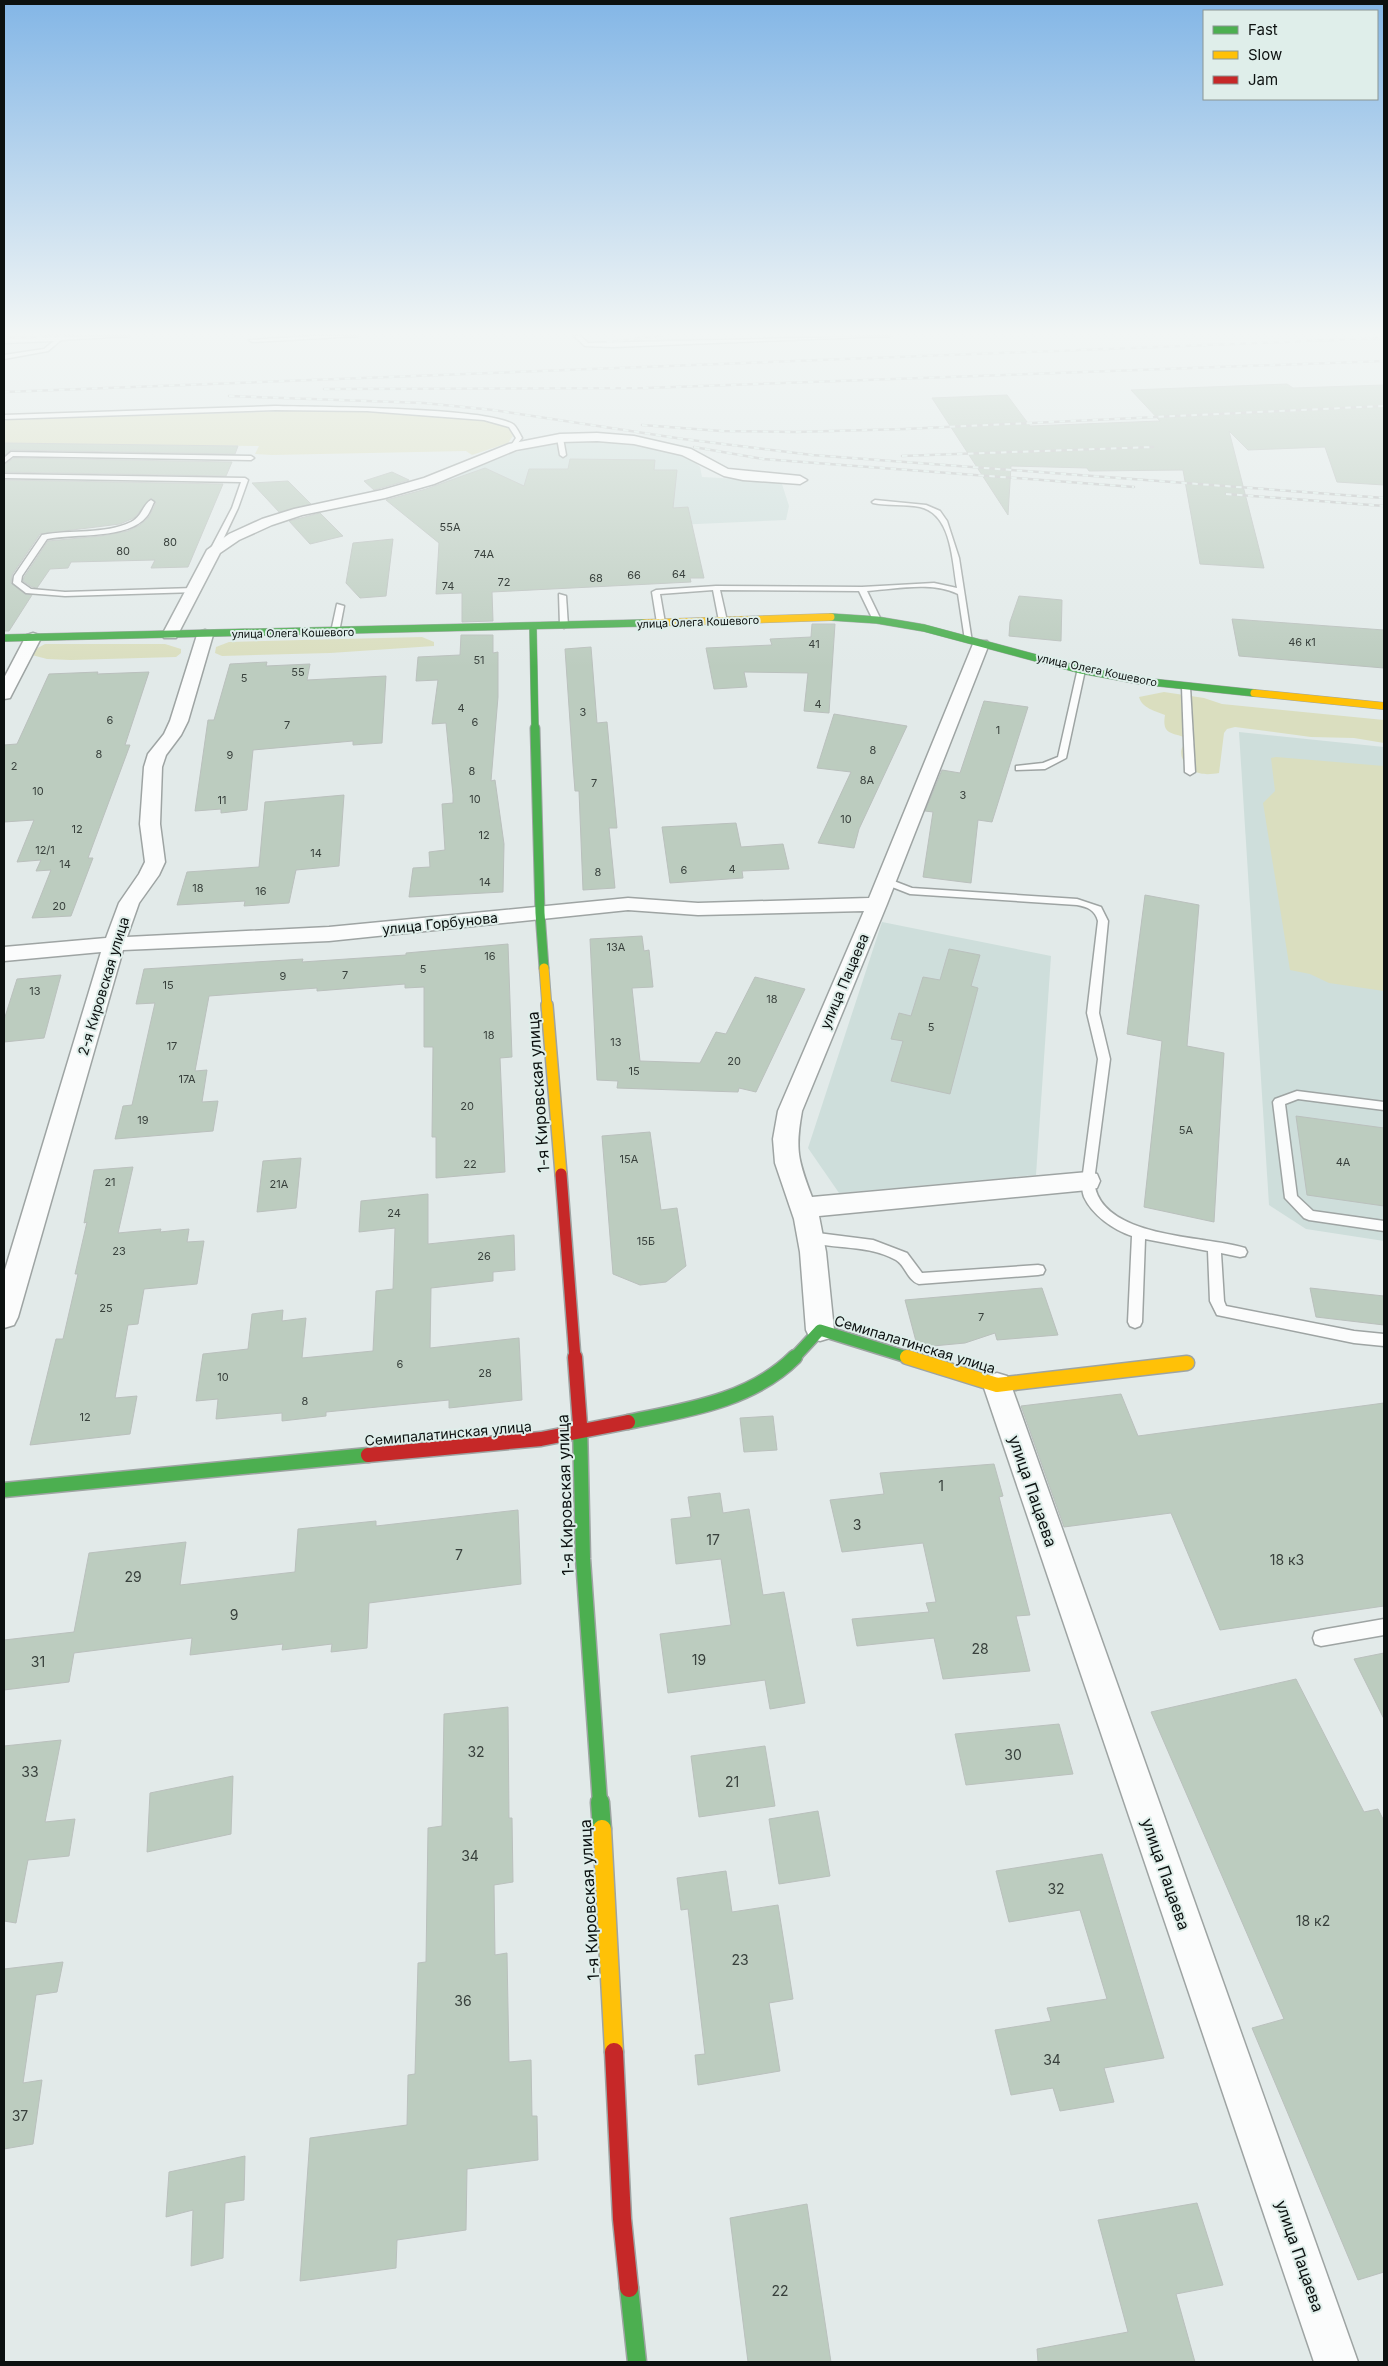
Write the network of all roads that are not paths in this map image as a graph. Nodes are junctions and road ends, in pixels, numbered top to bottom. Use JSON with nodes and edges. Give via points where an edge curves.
{"nodes":[{"id":1,"x":516,"y":446,"type":"edge"},
{"id":2,"x":561,"y":446,"type":"edge"},
{"id":3,"x":662,"y":446,"type":"edge"},
{"id":4,"x":513,"y":447,"type":"joint"},
{"id":5,"x":563,"y":455,"type":"dead end"},
{"id":6,"x":251,"y":458,"type":"dead end"},
{"id":7,"x":4,"y":461,"type":"edge"},
{"id":8,"x":4,"y":476,"type":"edge"},
{"id":9,"x":800,"y":480,"type":"dead end"},
{"id":10,"x":151,"y":502,"type":"dead end"},
{"id":11,"x":875,"y":502,"type":"dead end"},
{"id":12,"x":214,"y":550,"type":"junction"},
{"id":13,"x":716,"y":588,"type":"junction"},
{"id":14,"x":862,"y":589,"type":"junction"},
{"id":15,"x":194,"y":590,"type":"junction"},
{"id":16,"x":962,"y":593,"type":"junction"},
{"id":17,"x":562,"y":596,"type":"dead end"},
{"id":18,"x":340,"y":606,"type":"dead end"},
{"id":19,"x":877,"y":620,"type":"junction"},
{"id":20,"x":723,"y":621,"type":"junction"},
{"id":21,"x":661,"y":623,"type":"junction"},
{"id":22,"x":564,"y":626,"type":"junction"},
{"id":23,"x":532,"y":627,"type":"junction"},
{"id":24,"x":335,"y":632,"type":"junction"},
{"id":25,"x":204,"y":634,"type":"junction"},
{"id":26,"x":170,"y":635,"type":"junction"},
{"id":27,"x":4,"y":638,"type":"edge"},
{"id":28,"x":33,"y":638,"type":"junction"},
{"id":29,"x":975,"y":642,"type":"junction"},
{"id":30,"x":1081,"y":670,"type":"junction"},
{"id":31,"x":1186,"y":687,"type":"junction"},
{"id":32,"x":4,"y":694,"type":"edge"},
{"id":33,"x":1384,"y":706,"type":"edge"},
{"id":34,"x":1019,"y":768,"type":"dead end"},
{"id":35,"x":1190,"y":772,"type":"dead end"},
{"id":36,"x":886,"y":881,"type":"junction"},
{"id":37,"x":877,"y":904,"type":"junction"},
{"id":38,"x":540,"y":913,"type":"junction"},
{"id":39,"x":114,"y":944,"type":"junction"},
{"id":40,"x":4,"y":954,"type":"edge"},
{"id":41,"x":1384,"y":1106,"type":"edge"},
{"id":42,"x":1088,"y":1181,"type":"junction"},
{"id":43,"x":803,"y":1208,"type":"junction"},
{"id":44,"x":1384,"y":1226,"type":"edge"},
{"id":45,"x":1139,"y":1233,"type":"junction"},
{"id":46,"x":810,"y":1237,"type":"junction"},
{"id":47,"x":1214,"y":1247,"type":"junction"},
{"id":48,"x":1240,"y":1252,"type":"dead end"},
{"id":49,"x":1038,"y":1270,"type":"dead end"},
{"id":50,"x":4,"y":1316,"type":"edge"},
{"id":51,"x":1135,"y":1322,"type":"dead end"},
{"id":52,"x":820,"y":1330,"type":"junction"},
{"id":53,"x":1384,"y":1340,"type":"edge"},
{"id":54,"x":1187,"y":1362,"type":"dead end"},
{"id":55,"x":997,"y":1385,"type":"junction"},
{"id":56,"x":581,"y":1433,"type":"junction"},
{"id":57,"x":4,"y":1490,"type":"edge"},
{"id":58,"x":1384,"y":1627,"type":"edge"},
{"id":59,"x":1321,"y":1638,"type":"dead end"},
{"id":60,"x":637,"y":2362,"type":"edge"},
{"id":61,"x":1336,"y":2362,"type":"edge"}],
"edges":[{"from":1,"to":4,"type":"street"},
{"from":2,"to":5,"type":"lane"},
{"from":3,"to":9,"type":"street","via":[[686,452],[724,472]]},
{"from":4,"to":12,"type":"street","via":[[429,481],[267,522]]},
{"from":6,"to":7,"type":"lane","via":[[11,454]]},
{"from":8,"to":12,"type":"lane","via":[[245,480]]},
{"from":10,"to":15,"type":"lane","via":[[149,510],[129,526],[108,532],[45,537],[18,576],[17,583],[29,591],[65,594]]},
{"from":11,"to":16,"type":"lane","via":[[931,508],[941,515],[953,546]]},
{"from":12,"to":15,"type":"street"},
{"from":13,"to":14,"type":"lane"},
{"from":13,"to":20,"type":"lane"},
{"from":13,"to":21,"type":"lane","via":[[656,592]]},
{"from":14,"to":16,"type":"lane","via":[[934,585]]},
{"from":14,"to":19,"type":"lane"},
{"from":15,"to":26,"type":"street"},
{"from":16,"to":29,"type":"lane"},
{"from":17,"to":22,"type":"lane"},
{"from":18,"to":24,"type":"lane"},
{"from":19,"to":20,"type":"street","name":"улица Олега Кошевого","via":[[827,617]]},
{"from":19,"to":29,"type":"street","name":"улица Олега Кошевого"},
{"from":20,"to":21,"type":"street","name":"улица Олега Кошевого"},
{"from":21,"to":22,"type":"street","name":"улица Олега Кошевого"},
{"from":22,"to":23,"type":"street","name":"улица Олега Кошевого"},
{"from":23,"to":24,"type":"street","name":"улица Олега Кошевого"},
{"from":23,"to":38,"type":"street","name":"1-я Кировская улица"},
{"from":24,"to":25,"type":"street","name":"улица Олега Кошевого"},
{"from":25,"to":26,"type":"street","name":"улица Олега Кошевого"},
{"from":25,"to":39,"type":"street","name":"2-я Кировская улица","via":[[179,721],[157,754],[153,767],[150,824],[155,862],[129,903]]},
{"from":26,"to":28,"type":"street","name":"улица Олега Кошевого"},
{"from":27,"to":28,"type":"street","name":"улица Олега Кошевого"},
{"from":28,"to":32,"type":"street"},
{"from":29,"to":30,"type":"street","name":"улица Олега Кошевого"},
{"from":29,"to":36,"type":"street","name":"улица Пацаева"},
{"from":30,"to":31,"type":"street","name":"улица Олега Кошевого"},
{"from":30,"to":34,"type":"lane","via":[[1062,758],[1045,766]]},
{"from":31,"to":33,"type":"street","name":"улица Олега Кошевого"},
{"from":31,"to":35,"type":"lane"},
{"from":36,"to":37,"type":"street","name":"улица Пацаева"},
{"from":36,"to":42,"type":"lane","via":[[910,891],[1077,902],[1096,906],[1102,913],[1093,1013],[1104,1060]]},
{"from":37,"to":38,"type":"street","name":"улица Горбунова","via":[[698,909],[628,904]]},
{"from":37,"to":43,"type":"street","name":"улица Пацаева","via":[[790,1110],[785,1139],[787,1163]]},
{"from":38,"to":39,"type":"street","name":"улица Горбунова","via":[[328,934]]},
{"from":38,"to":56,"type":"street","name":"1-я Кировская улица"},
{"from":39,"to":40,"type":"street","name":"улица Горбунова"},
{"from":39,"to":50,"type":"street","name":"2-я Кировская улица"},
{"from":41,"to":44,"type":"lane","via":[[1297,1095],[1279,1102],[1291,1198],[1309,1215]]},
{"from":42,"to":43,"type":"street"},
{"from":42,"to":45,"type":"lane","via":[[1089,1195],[1097,1206],[1109,1218]]},
{"from":43,"to":46,"type":"street","name":"улица Пацаева"},
{"from":45,"to":47,"type":"lane"},
{"from":45,"to":51,"type":"lane"},
{"from":46,"to":49,"type":"lane","via":[[868,1244],[902,1257],[919,1279]]},
{"from":46,"to":52,"type":"street","name":"улица Пацаева"},
{"from":47,"to":48,"type":"lane"},
{"from":47,"to":53,"type":"lane","via":[[1216,1301],[1222,1311]]},
{"from":52,"to":55,"type":"street","name":"Семипалатинская улица"},
{"from":52,"to":56,"type":"street","name":"Семипалатинская улица","via":[[794,1360],[761,1384],[707,1406]]},
{"from":54,"to":55,"type":"street","name":"Семипалатинская улица"},
{"from":55,"to":61,"type":"street","name":"улица Пацаева"},
{"from":56,"to":57,"type":"street","name":"Семипалатинская улица"},
{"from":56,"to":60,"type":"street","name":"1-я Кировская улица","via":[[583,1559],[605,1876],[622,2219]]},
{"from":58,"to":59,"type":"lane"}]}
